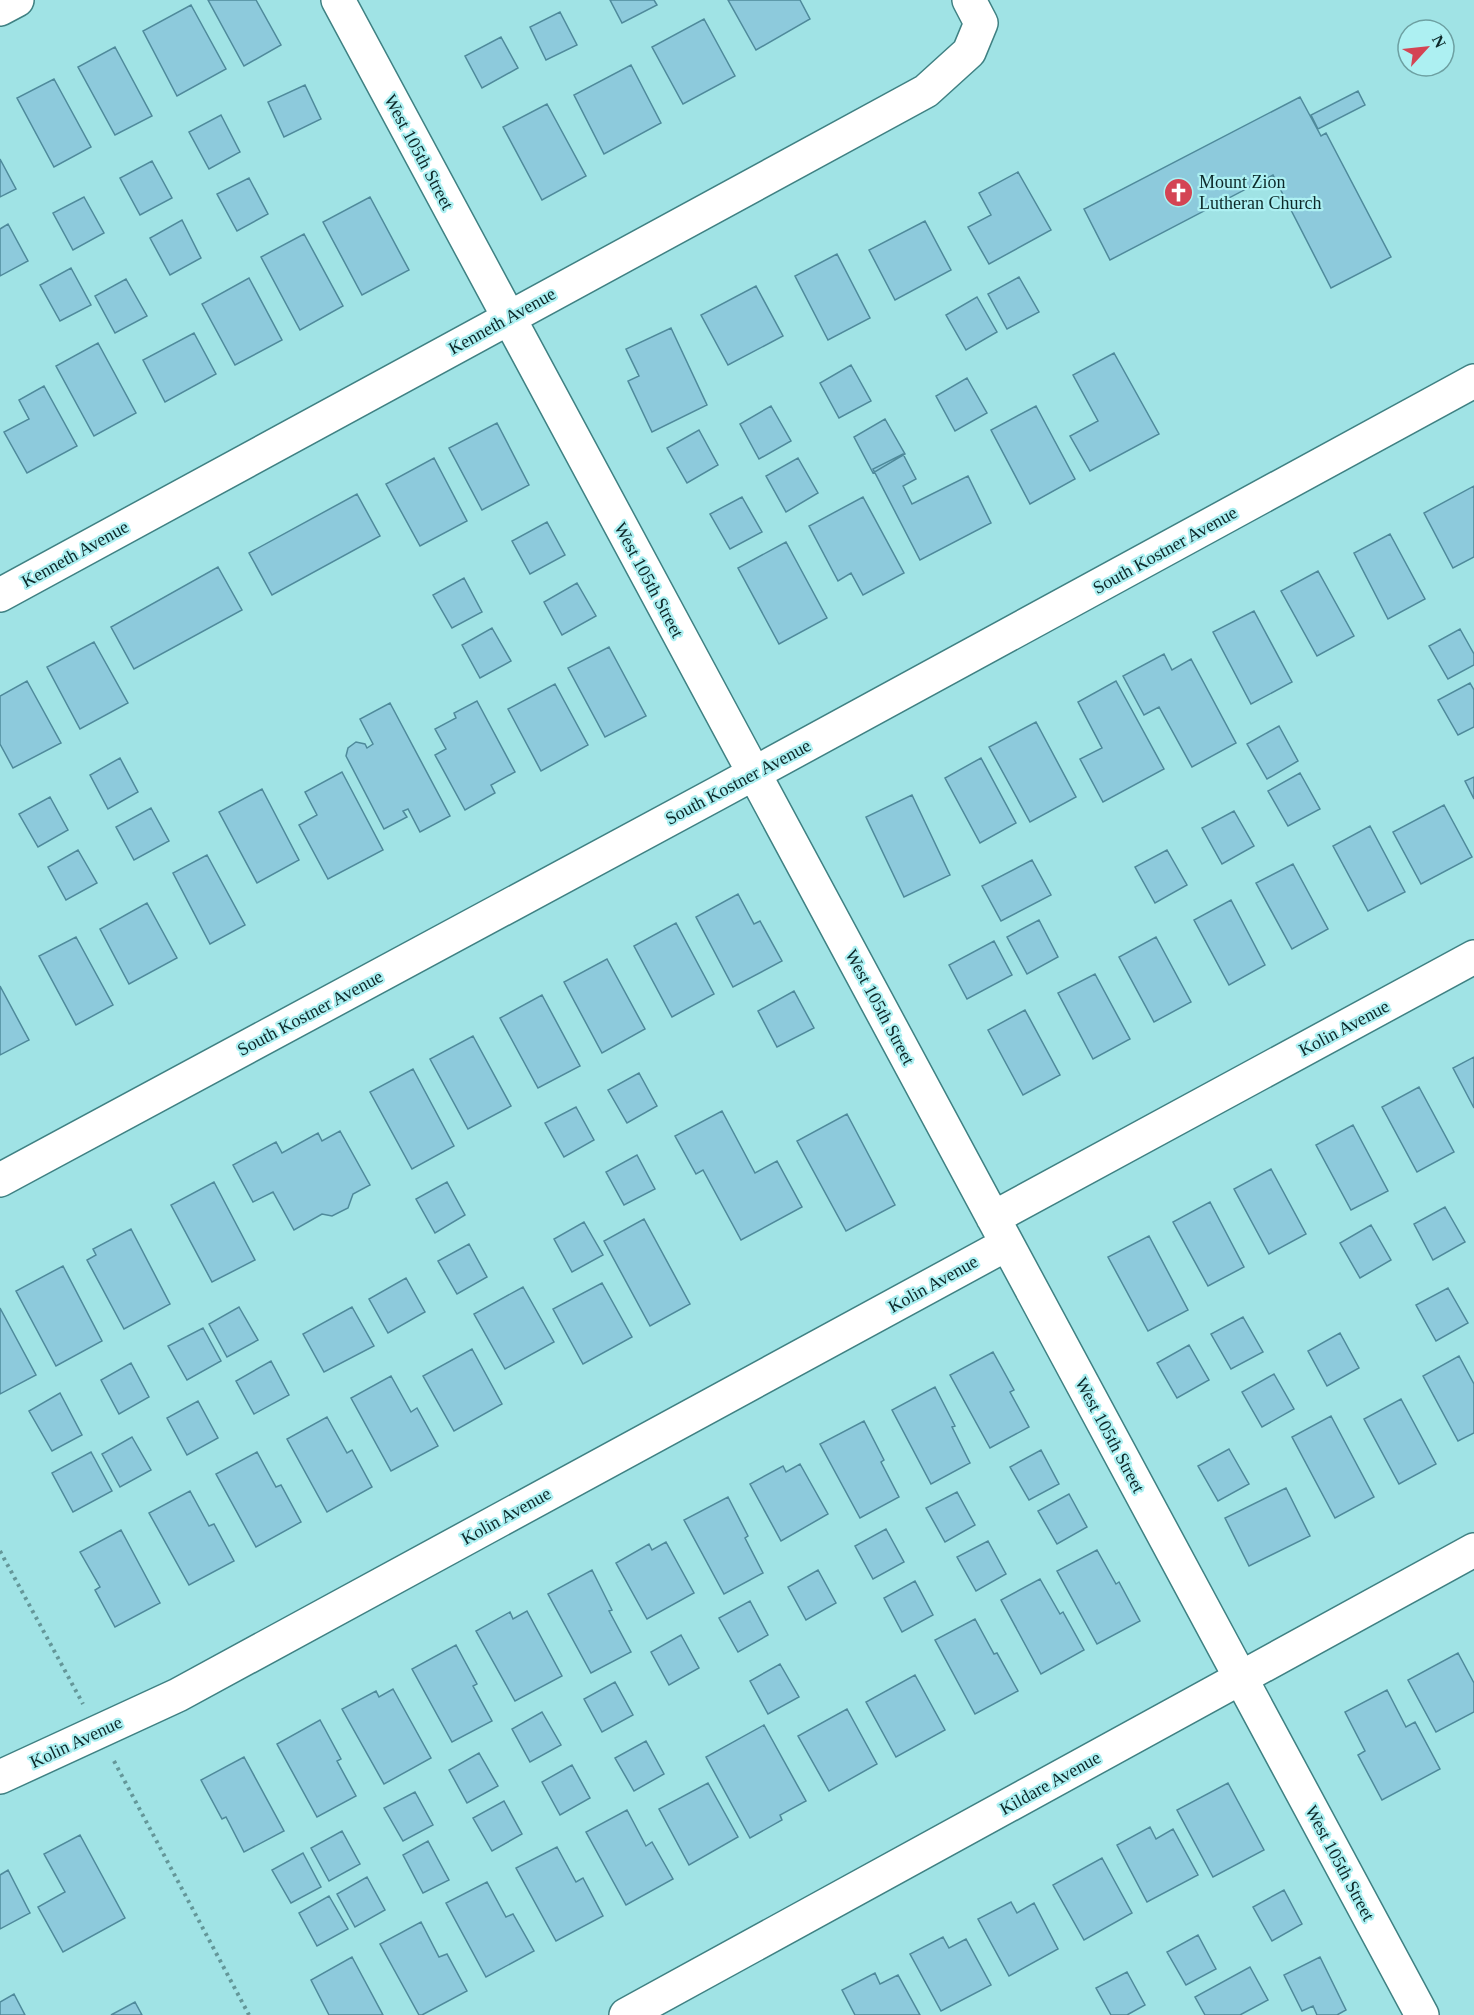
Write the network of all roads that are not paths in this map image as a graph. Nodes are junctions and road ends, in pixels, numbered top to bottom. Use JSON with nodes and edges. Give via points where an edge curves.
{"nodes":[{"id":1,"x":17,"y":0,"type":"edge"},
{"id":2,"x":338,"y":0,"type":"edge"},
{"id":3,"x":0,"y":9,"type":"edge"},
{"id":4,"x":975,"y":11,"type":"edge"},
{"id":5,"x":509,"y":318,"type":"junction"},
{"id":6,"x":1474,"y":381,"type":"edge"},
{"id":7,"x":0,"y":595,"type":"edge"},
{"id":8,"x":754,"y":773,"type":"junction"},
{"id":9,"x":1474,"y":957,"type":"edge"},
{"id":10,"x":0,"y":1180,"type":"edge"},
{"id":11,"x":1000,"y":1231,"type":"junction"},
{"id":12,"x":1474,"y":1550,"type":"edge"},
{"id":13,"x":1241,"y":1678,"type":"junction"},
{"id":14,"x":0,"y":1777,"type":"edge"},
{"id":15,"x":626,"y":2015,"type":"edge"},
{"id":16,"x":1422,"y":2015,"type":"edge"}],
"edges":[{"from":1,"to":3,"type":"street"},
{"from":2,"to":5,"type":"street","name":"West 105th Street"},
{"from":4,"to":5,"type":"street","name":"Kenneth Avenue","via":[[969,52],[926,91]]},
{"from":5,"to":7,"type":"street","name":"Kenneth Avenue"},
{"from":5,"to":8,"type":"street","name":"West 105th Street"},
{"from":6,"to":8,"type":"street","name":"South Kostner Avenue"},
{"from":8,"to":10,"type":"street","name":"South Kostner Avenue"},
{"from":8,"to":11,"type":"street","name":"West 105th Street"},
{"from":9,"to":11,"type":"street","name":"Kolin Avenue"},
{"from":11,"to":13,"type":"street","name":"West 105th Street"},
{"from":11,"to":14,"type":"street","name":"Kolin Avenue","via":[[178,1695]]},
{"from":12,"to":13,"type":"street","name":"Kildare Avenue"},
{"from":13,"to":15,"type":"street","name":"Kildare Avenue"},
{"from":13,"to":16,"type":"street","name":"West 105th Street"}]}
